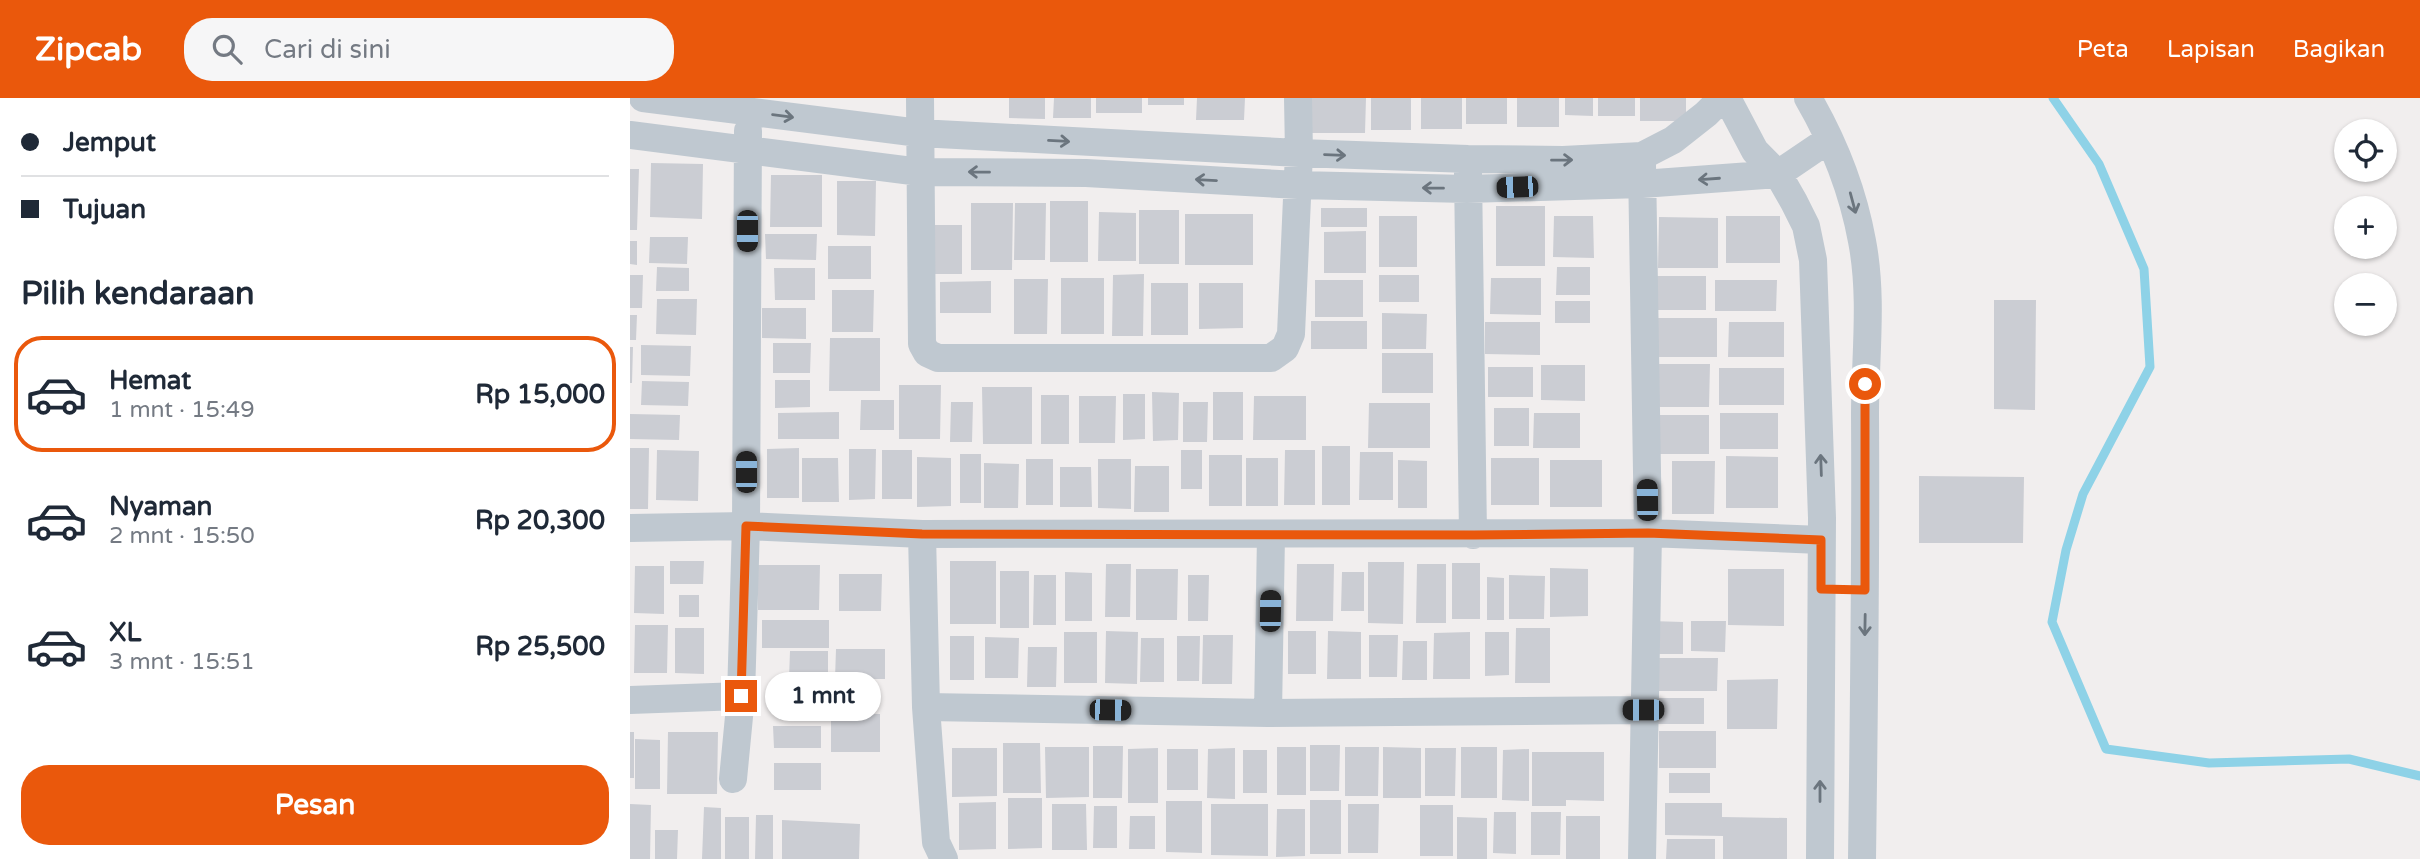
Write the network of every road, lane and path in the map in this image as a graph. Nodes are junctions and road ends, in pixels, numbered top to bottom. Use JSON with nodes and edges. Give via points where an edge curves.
{"nodes":[{"id":1,"x":643,"y":98,"type":"edge"},
{"id":2,"x":920,"y":98,"type":"edge"},
{"id":3,"x":1297,"y":98,"type":"edge"},
{"id":4,"x":1724,"y":98,"type":"edge"},
{"id":5,"x":1808,"y":98,"type":"edge"},
{"id":6,"x":748,"y":105,"type":"edge"},
{"id":7,"x":919,"y":133,"type":"junction"},
{"id":8,"x":630,"y":135,"type":"edge"},
{"id":9,"x":1828,"y":140,"type":"junction"},
{"id":10,"x":747,"y":150,"type":"junction"},
{"id":11,"x":1299,"y":153,"type":"junction"},
{"id":12,"x":1642,"y":156,"type":"junction"},
{"id":13,"x":1468,"y":159,"type":"junction"},
{"id":14,"x":920,"y":172,"type":"junction"},
{"id":15,"x":1778,"y":174,"type":"junction"},
{"id":16,"x":1642,"y":184,"type":"junction"},
{"id":17,"x":1298,"y":185,"type":"junction"},
{"id":18,"x":1467,"y":189,"type":"junction"},
{"id":19,"x":1866,"y":519,"type":"junction"},
{"id":20,"x":746,"y":526,"type":"junction"},
{"id":21,"x":630,"y":528,"type":"edge"},
{"id":22,"x":1822,"y":529,"type":"junction"},
{"id":23,"x":1648,"y":533,"type":"junction"},
{"id":24,"x":922,"y":534,"type":"junction"},
{"id":25,"x":1271,"y":535,"type":"junction"},
{"id":26,"x":1474,"y":535,"type":"junction"},
{"id":27,"x":1821,"y":589,"type":"junction"},
{"id":28,"x":1865,"y":590,"type":"junction"},
{"id":29,"x":741,"y":696,"type":"junction"},
{"id":30,"x":630,"y":700,"type":"edge"},
{"id":31,"x":926,"y":707,"type":"junction"},
{"id":32,"x":1643,"y":710,"type":"junction"},
{"id":33,"x":1268,"y":713,"type":"junction"},
{"id":34,"x":733,"y":779,"type":"dead end"},
{"id":35,"x":944,"y":859,"type":"edge"},
{"id":36,"x":1642,"y":859,"type":"edge"},
{"id":37,"x":1820,"y":859,"type":"edge"},
{"id":38,"x":1862,"y":859,"type":"edge"}],
"edges":[{"from":1,"to":6,"type":"street"},
{"from":2,"to":7,"type":"street"},
{"from":3,"to":11,"type":"street"},
{"from":4,"to":12,"type":"street","via":[[1673,140]]},
{"from":4,"to":15,"type":"street","via":[[1755,151]]},
{"from":5,"to":9,"type":"street"},
{"from":6,"to":7,"type":"street","one_way":true},
{"from":6,"to":10,"type":"street"},
{"from":7,"to":11,"type":"street","one_way":true},
{"from":7,"to":14,"type":"street"},
{"from":8,"to":10,"type":"street"},
{"from":9,"to":15,"type":"street"},
{"from":9,"to":19,"type":"street","one_way":true,"via":[[1852,196],[1863,242],[1868,297]]},
{"from":10,"to":14,"type":"street"},
{"from":10,"to":20,"type":"street"},
{"from":11,"to":13,"type":"street","one_way":true},
{"from":11,"to":17,"type":"street"},
{"from":13,"to":12,"type":"street","one_way":true},
{"from":12,"to":16,"type":"street"},
{"from":13,"to":18,"type":"street"},
{"from":17,"to":14,"type":"street","one_way":true,"via":[[1086,173]]},
{"from":14,"to":17,"type":"street","via":[[922,344],[937,358],[1271,358],[1285,348],[1292,334]]},
{"from":15,"to":16,"type":"street","one_way":true},
{"from":22,"to":15,"type":"street","one_way":true,"via":[[1814,260],[1805,226]]},
{"from":16,"to":18,"type":"street"},
{"from":16,"to":23,"type":"street"},
{"from":18,"to":17,"type":"street","one_way":true},
{"from":18,"to":26,"type":"street"},
{"from":19,"to":22,"type":"street"},
{"from":19,"to":28,"type":"street"},
{"from":20,"to":21,"type":"street"},
{"from":20,"to":24,"type":"street"},
{"from":20,"to":29,"type":"street"},
{"from":22,"to":23,"type":"street"},
{"from":22,"to":27,"type":"street"},
{"from":23,"to":26,"type":"street"},
{"from":23,"to":32,"type":"street"},
{"from":24,"to":25,"type":"street"},
{"from":24,"to":31,"type":"street"},
{"from":25,"to":26,"type":"street"},
{"from":25,"to":33,"type":"street"},
{"from":27,"to":28,"type":"street"},
{"from":37,"to":27,"type":"street","one_way":true},
{"from":28,"to":38,"type":"street","one_way":true},
{"from":29,"to":30,"type":"street"},
{"from":29,"to":34,"type":"street"},
{"from":31,"to":33,"type":"street"},
{"from":31,"to":35,"type":"street","via":[[936,842]]},
{"from":32,"to":33,"type":"street"},
{"from":32,"to":36,"type":"street"}]}
